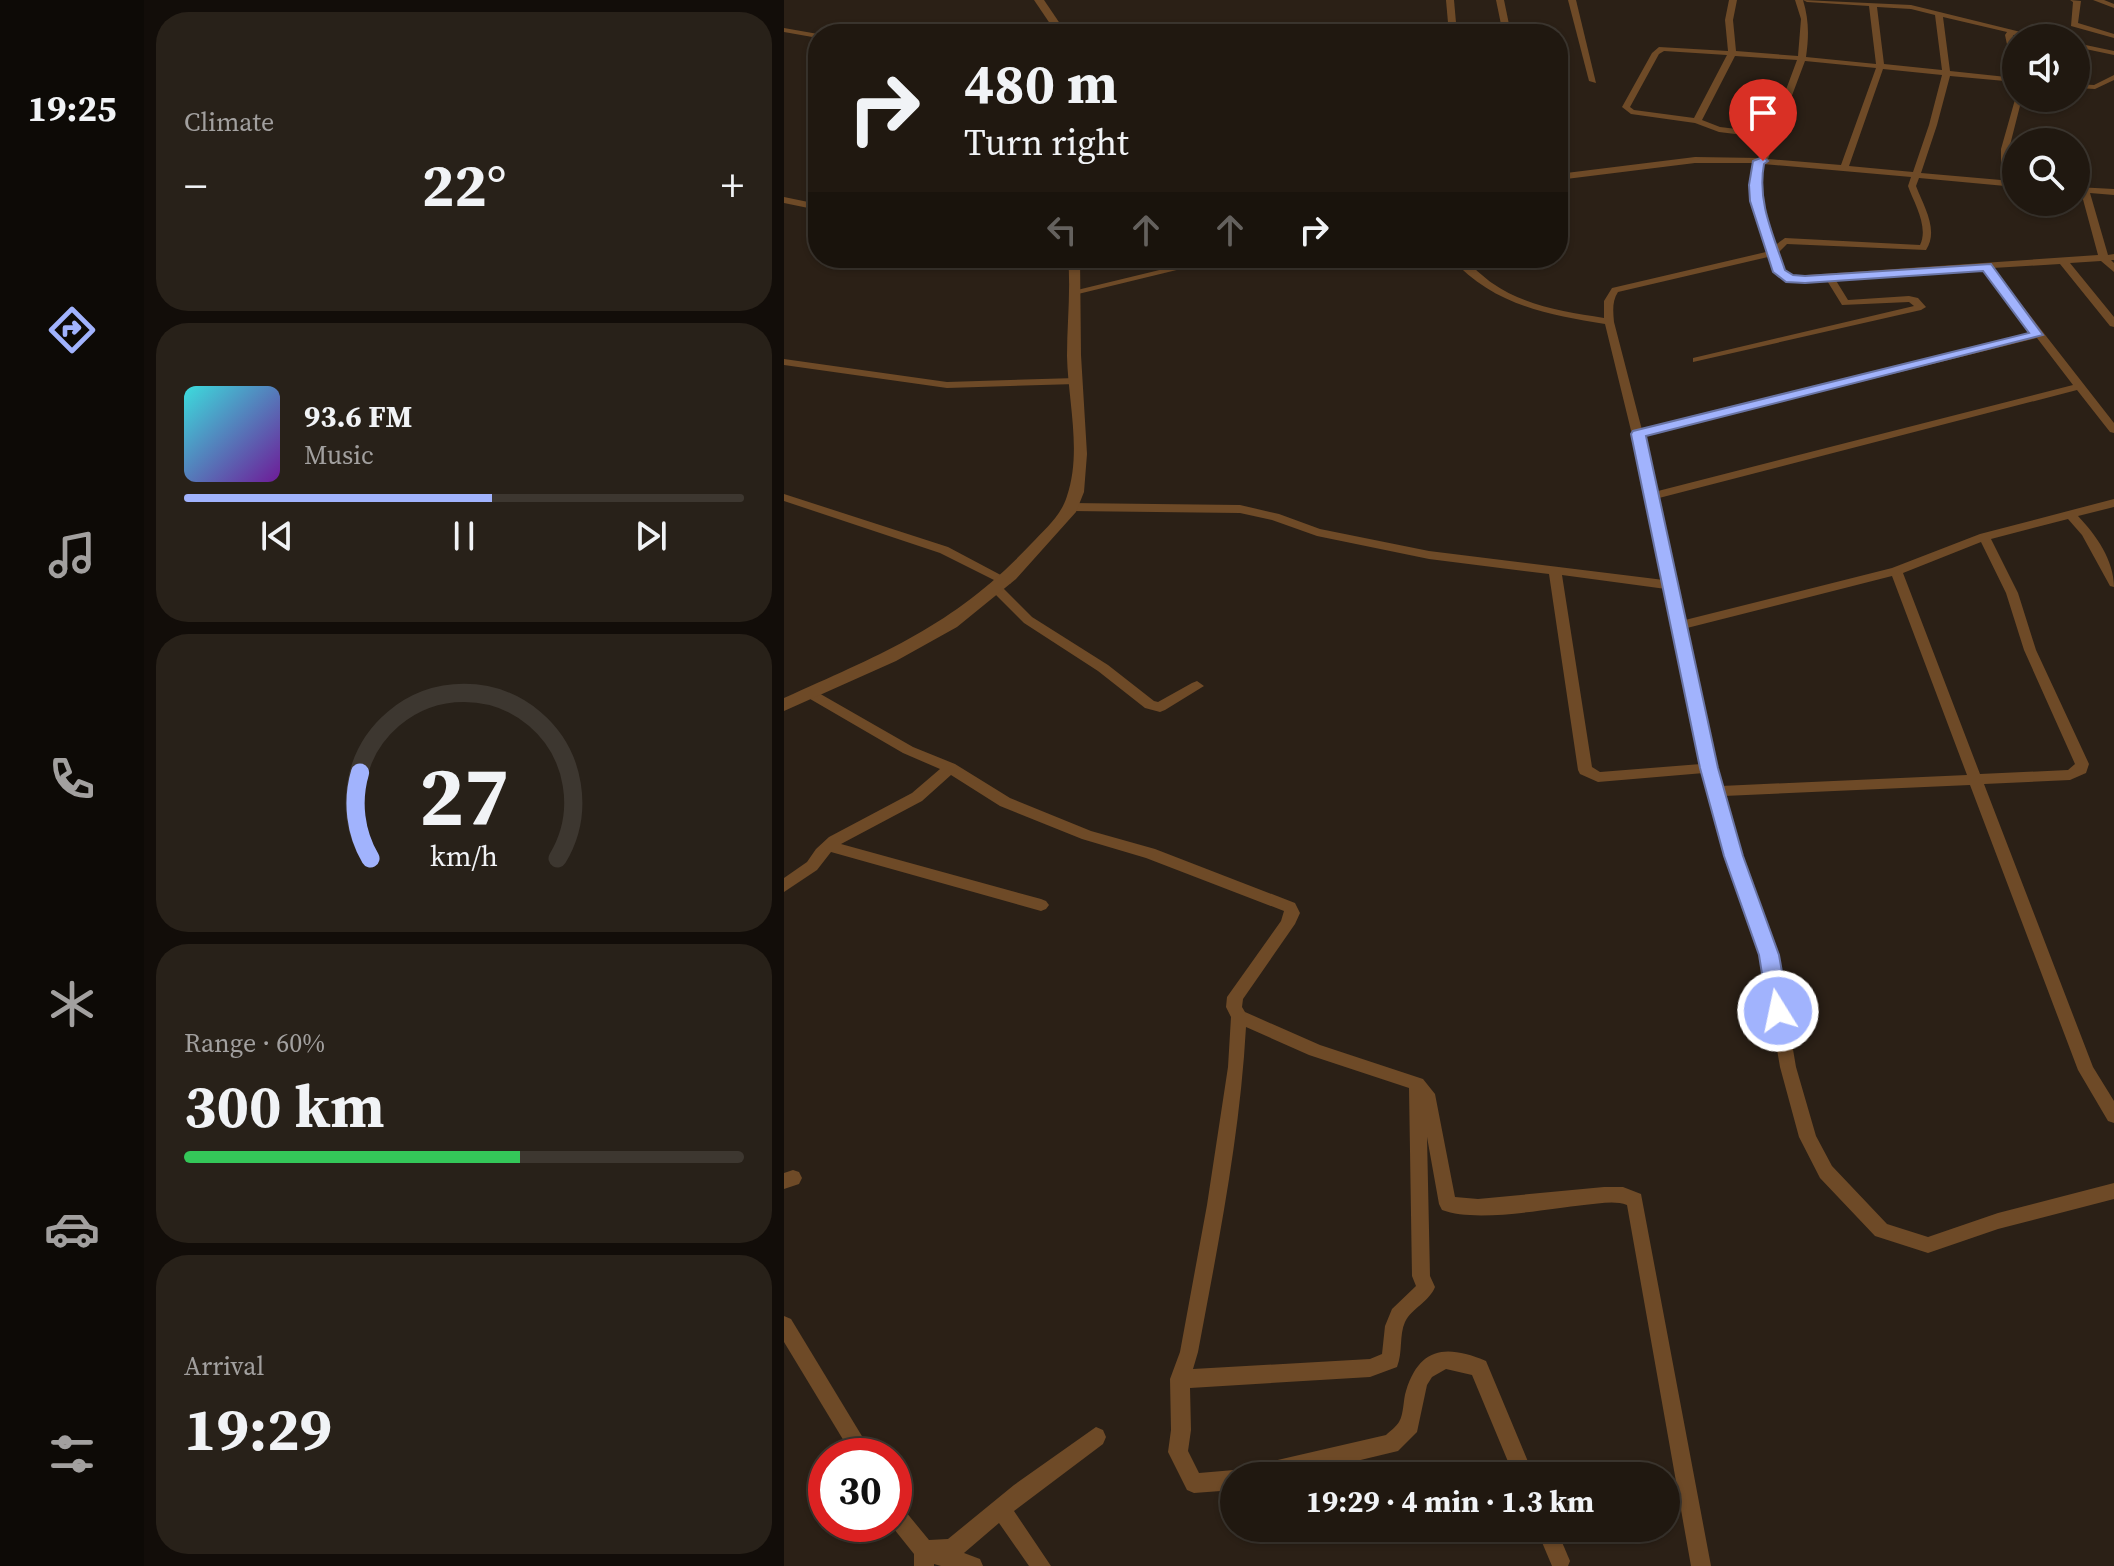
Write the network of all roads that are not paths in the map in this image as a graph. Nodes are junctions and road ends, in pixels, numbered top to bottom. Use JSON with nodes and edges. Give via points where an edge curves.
{"nodes":[{"id":1,"x":1039,"y":0,"type":"edge"},
{"id":2,"x":1450,"y":0,"type":"edge"},
{"id":3,"x":1500,"y":0,"type":"edge"},
{"id":4,"x":1572,"y":0,"type":"edge"},
{"id":5,"x":1733,"y":0,"type":"edge"},
{"id":6,"x":1799,"y":0,"type":"edge"},
{"id":7,"x":1807,"y":0,"type":"edge"},
{"id":8,"x":2074,"y":0,"type":"edge"},
{"id":9,"x":2097,"y":0,"type":"edge"},
{"id":10,"x":1873,"y":5,"type":"junction"},
{"id":11,"x":2114,"y":6,"type":"edge"},
{"id":12,"x":1939,"y":15,"type":"junction"},
{"id":13,"x":1057,"y":24,"type":"edge"},
{"id":14,"x":1452,"y":24,"type":"edge"},
{"id":15,"x":1505,"y":24,"type":"edge"},
{"id":16,"x":784,"y":30,"type":"edge"},
{"id":17,"x":2002,"y":30,"type":"edge"},
{"id":18,"x":808,"y":34,"type":"edge"},
{"id":19,"x":2114,"y":36,"type":"edge"},
{"id":20,"x":2090,"y":48,"type":"edge"},
{"id":21,"x":2114,"y":53,"type":"edge"},
{"id":22,"x":1732,"y":54,"type":"junction"},
{"id":23,"x":1804,"y":60,"type":"junction"},
{"id":24,"x":1880,"y":67,"type":"junction"},
{"id":25,"x":1946,"y":74,"type":"junction"},
{"id":26,"x":2114,"y":77,"type":"edge"},
{"id":27,"x":2002,"y":79,"type":"edge"},
{"id":28,"x":1593,"y":81,"type":"dead end"},
{"id":29,"x":2090,"y":87,"type":"edge"},
{"id":30,"x":1697,"y":121,"type":"junction"},
{"id":31,"x":1772,"y":136,"type":"junction"},
{"id":32,"x":1761,"y":161,"type":"junction"},
{"id":33,"x":1844,"y":168,"type":"junction"},
{"id":34,"x":1568,"y":176,"type":"edge"},
{"id":35,"x":1917,"y":176,"type":"junction"},
{"id":36,"x":2002,"y":183,"type":"edge"},
{"id":37,"x":2090,"y":190,"type":"edge"},
{"id":38,"x":2114,"y":192,"type":"edge"},
{"id":39,"x":784,"y":200,"type":"edge"},
{"id":40,"x":808,"y":205,"type":"edge"},
{"id":41,"x":2090,"y":212,"type":"edge"},
{"id":42,"x":1771,"y":254,"type":"junction"},
{"id":43,"x":2109,"y":257,"type":"edge"},
{"id":44,"x":2063,"y":261,"type":"junction"},
{"id":45,"x":1987,"y":267,"type":"junction"},
{"id":46,"x":1075,"y":268,"type":"edge"},
{"id":47,"x":1178,"y":268,"type":"edge"},
{"id":48,"x":1466,"y":268,"type":"edge"},
{"id":49,"x":2114,"y":269,"type":"edge"},
{"id":50,"x":1829,"y":277,"type":"junction"},
{"id":51,"x":1078,"y":291,"type":"junction"},
{"id":52,"x":1609,"y":322,"type":"junction"},
{"id":53,"x":2114,"y":324,"type":"edge"},
{"id":54,"x":2037,"y":335,"type":"junction"},
{"id":55,"x":1697,"y":360,"type":"dead end"},
{"id":56,"x":784,"y":362,"type":"edge"},
{"id":57,"x":1076,"y":381,"type":"junction"},
{"id":58,"x":2081,"y":386,"type":"junction"},
{"id":59,"x":2112,"y":425,"type":"edge"},
{"id":60,"x":1638,"y":434,"type":"junction"},
{"id":61,"x":1653,"y":496,"type":"junction"},
{"id":62,"x":784,"y":497,"type":"edge"},
{"id":63,"x":2114,"y":503,"type":"edge"},
{"id":64,"x":1071,"y":507,"type":"junction"},
{"id":65,"x":2071,"y":515,"type":"junction"},
{"id":66,"x":1984,"y":537,"type":"junction"},
{"id":67,"x":1555,"y":571,"type":"junction"},
{"id":68,"x":1896,"y":571,"type":"junction"},
{"id":69,"x":2114,"y":583,"type":"edge"},
{"id":70,"x":1002,"y":585,"type":"junction"},
{"id":71,"x":1669,"y":585,"type":"junction"},
{"id":72,"x":1678,"y":626,"type":"junction"},
{"id":73,"x":1197,"y":686,"type":"dead end"},
{"id":74,"x":810,"y":693,"type":"junction"},
{"id":75,"x":784,"y":705,"type":"edge"},
{"id":76,"x":950,"y":768,"type":"junction"},
{"id":77,"x":1709,"y":768,"type":"junction"},
{"id":78,"x":1976,"y":778,"type":"junction"},
{"id":79,"x":1715,"y":791,"type":"junction"},
{"id":80,"x":829,"y":846,"type":"junction"},
{"id":81,"x":784,"y":886,"type":"edge"},
{"id":82,"x":1041,"y":905,"type":"dead end"},
{"id":83,"x":1239,"y":1017,"type":"junction"},
{"id":84,"x":1417,"y":1084,"type":"junction"},
{"id":85,"x":2114,"y":1116,"type":"edge"},
{"id":86,"x":2114,"y":1191,"type":"edge"},
{"id":87,"x":784,"y":1325,"type":"edge"},
{"id":88,"x":1180,"y":1379,"type":"junction"},
{"id":89,"x":1096,"y":1437,"type":"dead end"},
{"id":90,"x":853,"y":1438,"type":"edge"},
{"id":91,"x":1312,"y":1462,"type":"edge"},
{"id":92,"x":1518,"y":1462,"type":"edge"},
{"id":93,"x":1220,"y":1481,"type":"edge"},
{"id":94,"x":1001,"y":1509,"type":"junction"},
{"id":95,"x":912,"y":1540,"type":"edge"},
{"id":96,"x":1552,"y":1542,"type":"edge"},
{"id":97,"x":924,"y":1558,"type":"edge"},
{"id":98,"x":1560,"y":1561,"type":"dead end"},
{"id":99,"x":973,"y":1566,"type":"edge"},
{"id":100,"x":1041,"y":1566,"type":"edge"},
{"id":101,"x":1701,"y":1566,"type":"edge"}],
"edges":[{"from":1,"to":13,"type":"street"},
{"from":2,"to":14,"type":"street"},
{"from":3,"to":15,"type":"street"},
{"from":4,"to":28,"type":"street"},
{"from":5,"to":22,"type":"street"},
{"from":6,"to":23,"type":"street","via":[[1804,10]]},
{"from":7,"to":10,"type":"street"},
{"from":8,"to":19,"type":"street","via":[[2074,24]]},
{"from":9,"to":11,"type":"street"},
{"from":10,"to":12,"type":"street"},
{"from":10,"to":24,"type":"street"},
{"from":12,"to":17,"type":"street"},
{"from":12,"to":25,"type":"street"},
{"from":16,"to":18,"type":"street"},
{"from":20,"to":21,"type":"street"},
{"from":22,"to":23,"type":"street"},
{"from":22,"to":30,"type":"street"},
{"from":22,"to":30,"type":"street","via":[[1659,49],[1626,107]]},
{"from":23,"to":24,"type":"street"},
{"from":23,"to":31,"type":"street"},
{"from":24,"to":25,"type":"street"},
{"from":24,"to":33,"type":"street"},
{"from":25,"to":27,"type":"street"},
{"from":25,"to":35,"type":"street"},
{"from":26,"to":29,"type":"street"},
{"from":30,"to":31,"type":"street"},
{"from":31,"to":32,"type":"street"},
{"from":32,"to":33,"type":"street"},
{"from":32,"to":34,"type":"street","via":[[1695,160]]},
{"from":32,"to":42,"type":"street","via":[[1754,185]]},
{"from":33,"to":35,"type":"street"},
{"from":35,"to":36,"type":"street"},
{"from":35,"to":42,"type":"street","via":[[1912,186],[1927,225],[1923,248],[1785,241]]},
{"from":37,"to":38,"type":"street"},
{"from":39,"to":40,"type":"street"},
{"from":41,"to":43,"type":"street"},
{"from":42,"to":50,"type":"street","via":[[1779,272],[1790,279]]},
{"from":42,"to":52,"type":"street","via":[[1615,290],[1609,296]]},
{"from":43,"to":44,"type":"street"},
{"from":43,"to":49,"type":"street"},
{"from":44,"to":45,"type":"street"},
{"from":44,"to":53,"type":"street"},
{"from":45,"to":50,"type":"street"},
{"from":45,"to":54,"type":"street"},
{"from":46,"to":51,"type":"street"},
{"from":47,"to":51,"type":"street"},
{"from":48,"to":52,"type":"street","via":[[1526,305]]},
{"from":50,"to":55,"type":"street","via":[[1848,304],[1909,299],[1921,307]]},
{"from":51,"to":57,"type":"street"},
{"from":52,"to":60,"type":"street"},
{"from":54,"to":58,"type":"street"},
{"from":54,"to":60,"type":"street"},
{"from":56,"to":57,"type":"street","via":[[947,385]]},
{"from":57,"to":64,"type":"street","via":[[1080,452]]},
{"from":58,"to":59,"type":"street"},
{"from":58,"to":61,"type":"street"},
{"from":60,"to":61,"type":"street"},
{"from":61,"to":71,"type":"street"},
{"from":62,"to":70,"type":"street","via":[[944,550]]},
{"from":63,"to":65,"type":"street"},
{"from":64,"to":67,"type":"street","via":[[1240,509],[1317,532],[1429,555]]},
{"from":64,"to":70,"type":"street"},
{"from":65,"to":66,"type":"street"},
{"from":65,"to":69,"type":"street"},
{"from":66,"to":68,"type":"street"},
{"from":66,"to":78,"type":"street","via":[[2082,764],[2070,775]]},
{"from":67,"to":71,"type":"street"},
{"from":67,"to":77,"type":"street","via":[[1585,770],[1598,777]]},
{"from":68,"to":72,"type":"street"},
{"from":68,"to":78,"type":"street"},
{"from":70,"to":73,"type":"street","via":[[1028,620],[1150,705],[1166,705]]},
{"from":70,"to":74,"type":"street","via":[[928,640]]},
{"from":71,"to":72,"type":"street"},
{"from":72,"to":77,"type":"street"},
{"from":74,"to":75,"type":"street"},
{"from":74,"to":76,"type":"street"},
{"from":76,"to":80,"type":"street","via":[[917,797]]},
{"from":76,"to":83,"type":"street","via":[[1005,802],[1054,823],[1290,907],[1287,924],[1235,997]]},
{"from":77,"to":79,"type":"street"},
{"from":78,"to":79,"type":"street"},
{"from":78,"to":85,"type":"street","via":[[2086,1070]]},
{"from":79,"to":86,"type":"street","via":[[1769,955],[1788,1067],[1808,1137],[1826,1172],[1881,1230],[1928,1245]]},
{"from":80,"to":81,"type":"street"},
{"from":80,"to":82,"type":"street"},
{"from":83,"to":84,"type":"street","via":[[1315,1050]]},
{"from":83,"to":88,"type":"street","via":[[1216,1205]]},
{"from":84,"to":88,"type":"street","via":[[1421,1276],[1426,1287],[1396,1322],[1390,1360],[1370,1368]]},
{"from":84,"to":101,"type":"street","via":[[1427,1094],[1448,1204],[1478,1207],[1604,1195],[1635,1200]]},
{"from":87,"to":90,"type":"street"},
{"from":88,"to":93,"type":"street","via":[[1178,1452],[1194,1483]]},
{"from":89,"to":94,"type":"street"},
{"from":91,"to":92,"type":"street","via":[[1391,1444],[1410,1425],[1413,1391],[1423,1371],[1459,1359],[1479,1368]]},
{"from":94,"to":97,"type":"street","via":[[952,1549]]},
{"from":94,"to":100,"type":"street"},
{"from":95,"to":97,"type":"street"},
{"from":96,"to":98,"type":"street"},
{"from":97,"to":99,"type":"street"}]}
